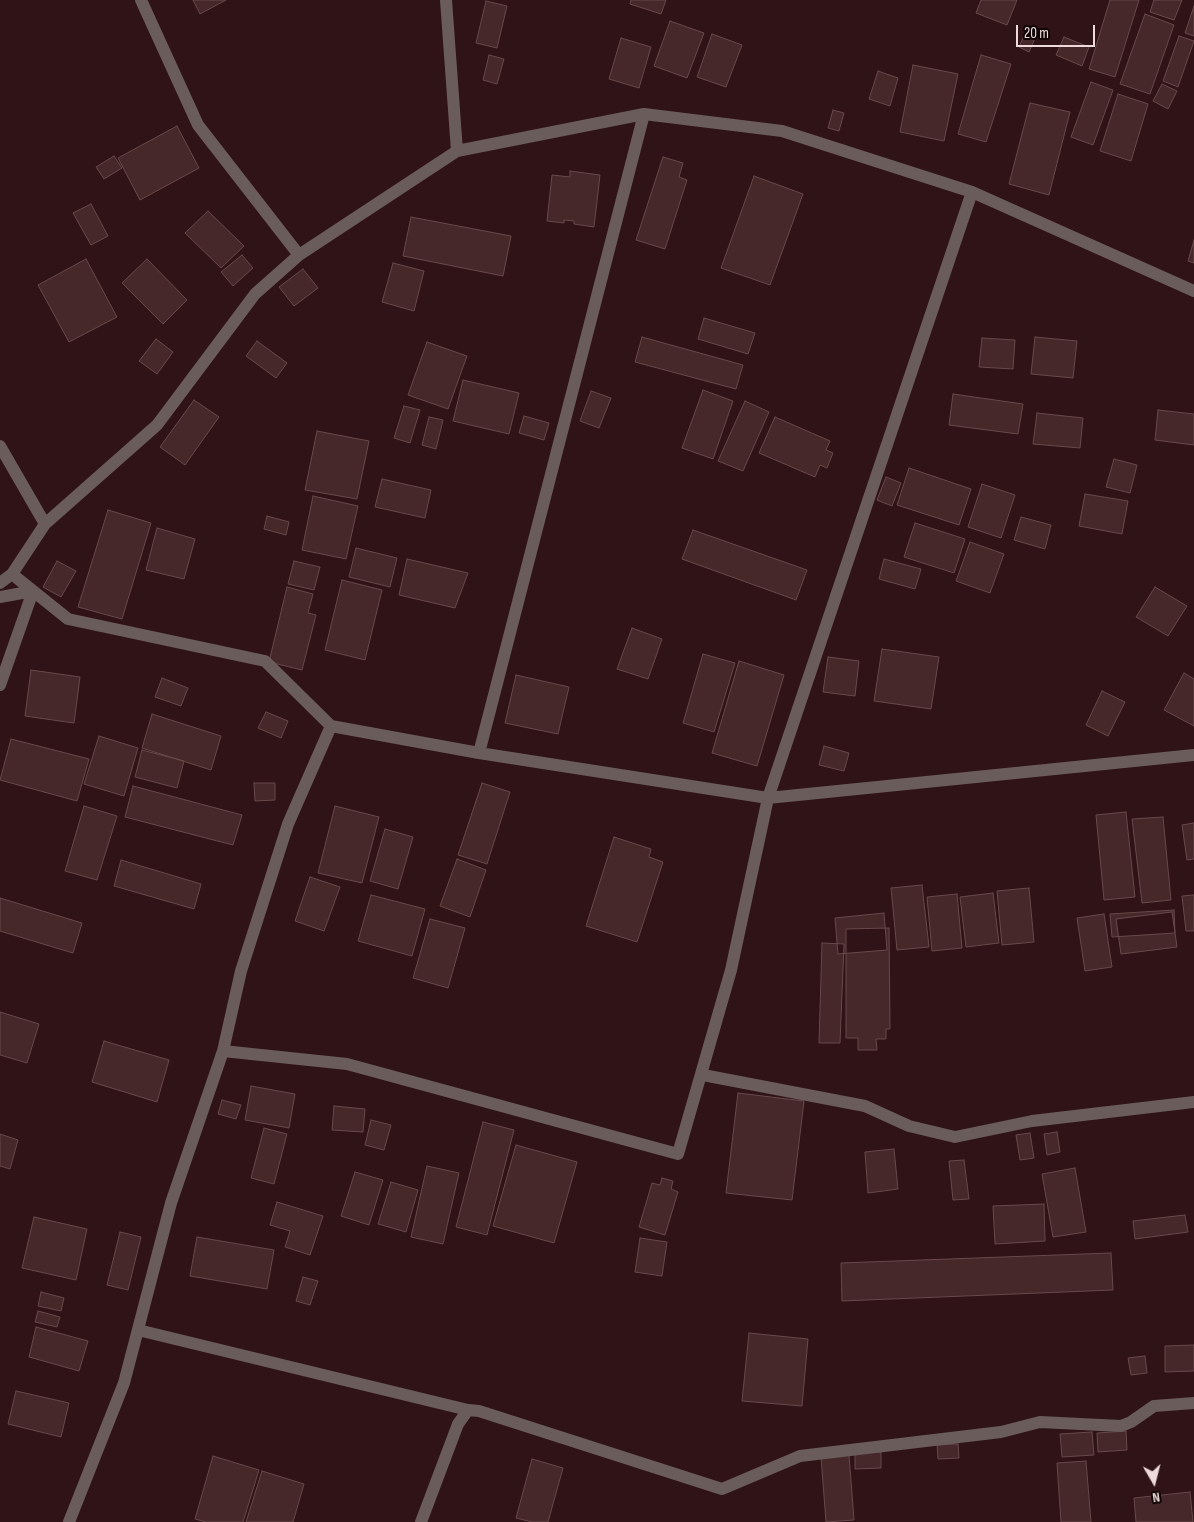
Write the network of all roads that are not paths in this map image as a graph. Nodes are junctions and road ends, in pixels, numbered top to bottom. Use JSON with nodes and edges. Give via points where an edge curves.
{"nodes":[{"id":1,"x":141,"y":0,"type":"edge"},
{"id":2,"x":446,"y":0,"type":"edge"},
{"id":3,"x":644,"y":114,"type":"junction"},
{"id":4,"x":457,"y":151,"type":"junction"},
{"id":5,"x":972,"y":192,"type":"junction"},
{"id":6,"x":299,"y":255,"type":"junction"},
{"id":7,"x":1194,"y":291,"type":"edge"},
{"id":8,"x":0,"y":446,"type":"edge"},
{"id":9,"x":45,"y":524,"type":"junction"},
{"id":10,"x":12,"y":574,"type":"junction"},
{"id":11,"x":0,"y":583,"type":"edge"},
{"id":12,"x":33,"y":591,"type":"junction"},
{"id":13,"x":0,"y":597,"type":"edge"},
{"id":14,"x":0,"y":685,"type":"edge"},
{"id":15,"x":331,"y":726,"type":"junction"},
{"id":16,"x":479,"y":754,"type":"junction"},
{"id":17,"x":1194,"y":755,"type":"edge"},
{"id":18,"x":768,"y":798,"type":"junction"},
{"id":19,"x":223,"y":1051,"type":"junction"},
{"id":20,"x":702,"y":1075,"type":"junction"},
{"id":21,"x":1194,"y":1102,"type":"edge"},
{"id":22,"x":138,"y":1330,"type":"junction"},
{"id":23,"x":1194,"y":1403,"type":"edge"},
{"id":24,"x":468,"y":1410,"type":"junction"},
{"id":25,"x":70,"y":1522,"type":"edge"},
{"id":26,"x":421,"y":1522,"type":"edge"}],
"edges":[{"from":1,"to":6,"type":"street","via":[[198,125]]},
{"from":2,"to":4,"type":"street"},
{"from":3,"to":4,"type":"street"},
{"from":3,"to":5,"type":"street","via":[[782,131]]},
{"from":3,"to":16,"type":"street"},
{"from":4,"to":6,"type":"street"},
{"from":5,"to":7,"type":"street"},
{"from":5,"to":18,"type":"street"},
{"from":6,"to":9,"type":"street","via":[[255,294],[157,425]]},
{"from":8,"to":9,"type":"street"},
{"from":9,"to":10,"type":"street"},
{"from":10,"to":11,"type":"street"},
{"from":10,"to":12,"type":"street"},
{"from":12,"to":13,"type":"street"},
{"from":12,"to":14,"type":"street"},
{"from":12,"to":15,"type":"street","via":[[68,619],[265,661]]},
{"from":15,"to":16,"type":"street"},
{"from":15,"to":19,"type":"street","via":[[288,824],[242,971]]},
{"from":16,"to":18,"type":"street"},
{"from":17,"to":18,"type":"street"},
{"from":18,"to":20,"type":"street","via":[[732,970]]},
{"from":19,"to":20,"type":"street","via":[[347,1064],[678,1154]]},
{"from":19,"to":22,"type":"street","via":[[171,1203]]},
{"from":20,"to":21,"type":"street","via":[[865,1106],[908,1126],[955,1137],[1032,1121]]},
{"from":22,"to":24,"type":"street"},
{"from":22,"to":25,"type":"street","via":[[124,1383]]},
{"from":23,"to":24,"type":"street","via":[[1154,1406],[1121,1426],[1040,1422],[1001,1432],[800,1456],[722,1489]]},
{"from":24,"to":26,"type":"street","via":[[458,1424]]}]}
